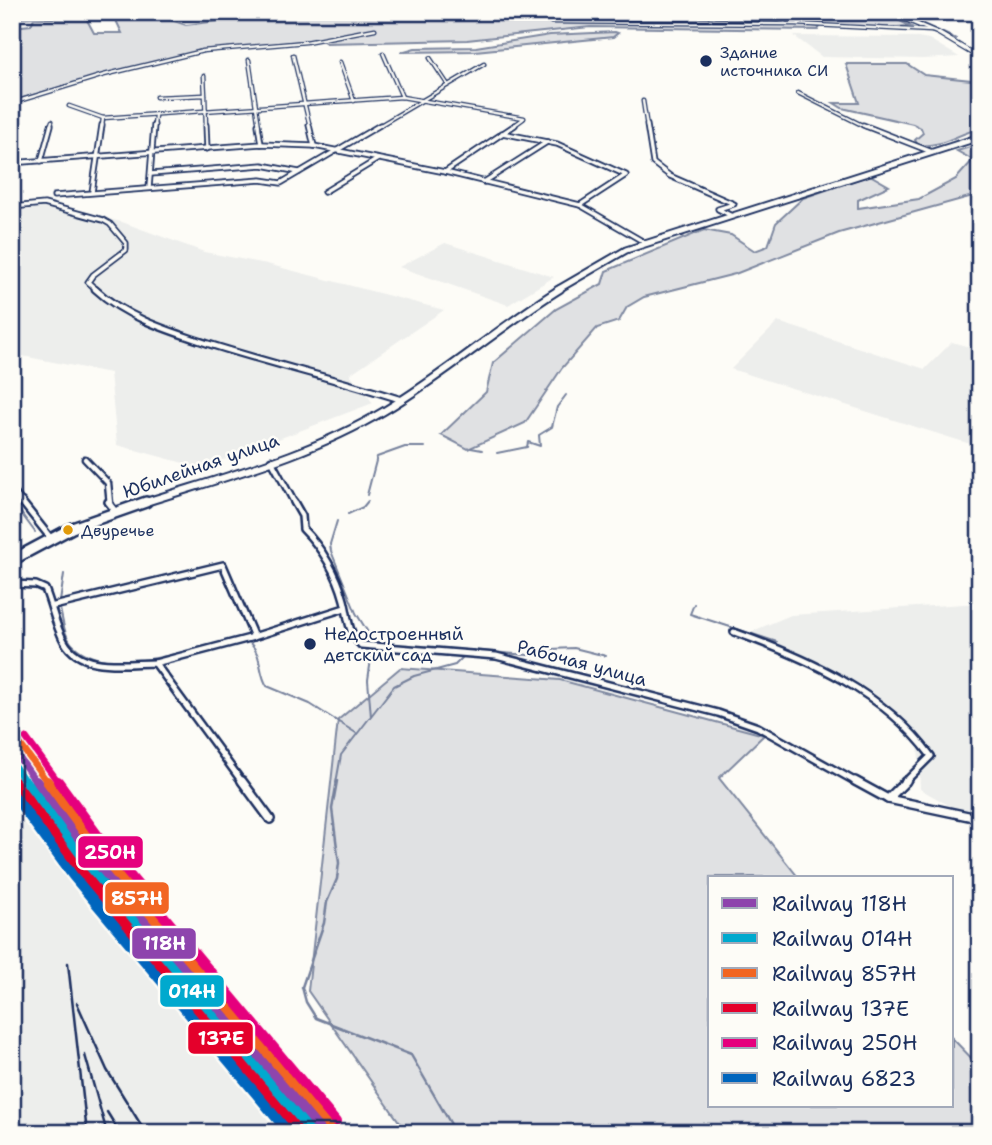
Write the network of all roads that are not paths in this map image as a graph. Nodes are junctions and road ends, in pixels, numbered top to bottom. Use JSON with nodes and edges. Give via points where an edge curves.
{"nodes":[{"id":1,"x":781,"y":12,"type":"edge"},
{"id":2,"x":888,"y":12,"type":"edge"},
{"id":3,"x":651,"y":15,"type":"dead end"},
{"id":4,"x":551,"y":22,"type":"dead end"},
{"id":5,"x":795,"y":24,"type":"junction"},
{"id":6,"x":804,"y":24,"type":"junction"},
{"id":7,"x":375,"y":29,"type":"dead end"},
{"id":8,"x":932,"y":31,"type":"junction"},
{"id":9,"x":383,"y":53,"type":"dead end"},
{"id":10,"x":293,"y":55,"type":"dead end"},
{"id":11,"x":430,"y":58,"type":"dead end"},
{"id":12,"x":250,"y":60,"type":"dead end"},
{"id":13,"x":979,"y":61,"type":"edge"},
{"id":14,"x":340,"y":62,"type":"dead end"},
{"id":15,"x":484,"y":64,"type":"dead end"},
{"id":16,"x":980,"y":71,"type":"edge"},
{"id":17,"x":204,"y":76,"type":"dead end"},
{"id":18,"x":449,"y":85,"type":"junction"},
{"id":19,"x":798,"y":93,"type":"dead end"},
{"id":20,"x":205,"y":95,"type":"junction"},
{"id":21,"x":156,"y":97,"type":"dead end"},
{"id":22,"x":402,"y":97,"type":"junction"},
{"id":23,"x":423,"y":100,"type":"junction"},
{"id":24,"x":354,"y":101,"type":"junction"},
{"id":25,"x":643,"y":101,"type":"dead end"},
{"id":26,"x":12,"y":103,"type":"edge"},
{"id":27,"x":304,"y":104,"type":"junction"},
{"id":28,"x":69,"y":106,"type":"dead end"},
{"id":29,"x":255,"y":108,"type":"junction"},
{"id":30,"x":205,"y":111,"type":"junction"},
{"id":31,"x":155,"y":115,"type":"junction"},
{"id":32,"x":103,"y":118,"type":"junction"},
{"id":33,"x":52,"y":121,"type":"dead end"},
{"id":34,"x":502,"y":133,"type":"junction"},
{"id":35,"x":980,"y":137,"type":"edge"},
{"id":36,"x":547,"y":142,"type":"junction"},
{"id":37,"x":261,"y":144,"type":"junction"},
{"id":38,"x":314,"y":146,"type":"junction"},
{"id":39,"x":206,"y":149,"type":"junction"},
{"id":40,"x":335,"y":150,"type":"junction"},
{"id":41,"x":933,"y":152,"type":"junction"},
{"id":42,"x":151,"y":153,"type":"junction"},
{"id":43,"x":97,"y":157,"type":"junction"},
{"id":44,"x":379,"y":159,"type":"junction"},
{"id":45,"x":41,"y":161,"type":"junction"},
{"id":46,"x":24,"y":162,"type":"dead end"},
{"id":47,"x":445,"y":172,"type":"junction"},
{"id":48,"x":299,"y":173,"type":"junction"},
{"id":49,"x":151,"y":174,"type":"junction"},
{"id":50,"x":484,"y":182,"type":"junction"},
{"id":51,"x":149,"y":188,"type":"junction"},
{"id":52,"x":92,"y":192,"type":"junction"},
{"id":53,"x":324,"y":192,"type":"dead end"},
{"id":54,"x":54,"y":196,"type":"dead end"},
{"id":55,"x":580,"y":205,"type":"junction"},
{"id":56,"x":12,"y":207,"type":"edge"},
{"id":57,"x":730,"y":215,"type":"junction"},
{"id":58,"x":644,"y":242,"type":"junction"},
{"id":59,"x":399,"y":399,"type":"junction"},
{"id":60,"x":85,"y":458,"type":"dead end"},
{"id":61,"x":271,"y":460,"type":"junction"},
{"id":62,"x":12,"y":490,"type":"edge"},
{"id":63,"x":116,"y":512,"type":"junction"},
{"id":64,"x":49,"y":536,"type":"junction"},
{"id":65,"x":12,"y":560,"type":"edge"},
{"id":66,"x":12,"y":584,"type":"edge"},
{"id":67,"x":54,"y":606,"type":"junction"},
{"id":68,"x":345,"y":608,"type":"junction"},
{"id":69,"x":734,"y":632,"type":"dead end"},
{"id":70,"x":254,"y":637,"type":"junction"},
{"id":71,"x":155,"y":663,"type":"junction"},
{"id":72,"x":888,"y":799,"type":"junction"},
{"id":73,"x":270,"y":819,"type":"dead end"},
{"id":74,"x":980,"y":821,"type":"edge"}],
"edges":[{"from":1,"to":6,"type":"street"},
{"from":2,"to":8,"type":"main road"},
{"from":3,"to":5,"type":"street","via":[[764,17]]},
{"from":4,"to":5,"type":"street"},
{"from":5,"to":6,"type":"street"},
{"from":6,"to":8,"type":"street"},
{"from":7,"to":26,"type":"street","via":[[306,42],[199,52]]},
{"from":8,"to":13,"type":"main road"},
{"from":9,"to":22,"type":"street"},
{"from":10,"to":27,"type":"street"},
{"from":11,"to":18,"type":"street"},
{"from":12,"to":29,"type":"street"},
{"from":13,"to":16,"type":"main road"},
{"from":14,"to":24,"type":"street"},
{"from":15,"to":18,"type":"street"},
{"from":17,"to":20,"type":"street"},
{"from":18,"to":23,"type":"street"},
{"from":19,"to":41,"type":"street","via":[[876,132]]},
{"from":20,"to":21,"type":"street"},
{"from":20,"to":30,"type":"street"},
{"from":22,"to":23,"type":"street"},
{"from":22,"to":24,"type":"street"},
{"from":23,"to":34,"type":"street","via":[[524,118]]},
{"from":23,"to":40,"type":"street"},
{"from":24,"to":27,"type":"street"},
{"from":25,"to":57,"type":"street","via":[[653,163],[670,176],[734,204],[718,209]]},
{"from":27,"to":29,"type":"street"},
{"from":27,"to":38,"type":"street"},
{"from":28,"to":32,"type":"street"},
{"from":29,"to":30,"type":"street"},
{"from":29,"to":37,"type":"street"},
{"from":30,"to":31,"type":"street"},
{"from":30,"to":39,"type":"street"},
{"from":31,"to":32,"type":"street"},
{"from":31,"to":42,"type":"street"},
{"from":32,"to":43,"type":"street"},
{"from":33,"to":45,"type":"street"},
{"from":34,"to":36,"type":"street"},
{"from":34,"to":47,"type":"street"},
{"from":35,"to":41,"type":"main road","name":"Юбилейная улица"},
{"from":36,"to":50,"type":"street"},
{"from":36,"to":55,"type":"street","via":[[626,175]]},
{"from":37,"to":38,"type":"street"},
{"from":37,"to":39,"type":"street"},
{"from":38,"to":40,"type":"street"},
{"from":39,"to":42,"type":"street"},
{"from":40,"to":44,"type":"street"},
{"from":40,"to":48,"type":"street"},
{"from":41,"to":57,"type":"main road","name":"Юбилейная улица"},
{"from":42,"to":43,"type":"street"},
{"from":42,"to":49,"type":"street"},
{"from":43,"to":45,"type":"street"},
{"from":43,"to":52,"type":"street"},
{"from":44,"to":47,"type":"street"},
{"from":44,"to":53,"type":"street"},
{"from":45,"to":46,"type":"street"},
{"from":47,"to":50,"type":"street"},
{"from":48,"to":49,"type":"street","via":[[262,165]]},
{"from":48,"to":51,"type":"street","via":[[281,183],[261,180]]},
{"from":49,"to":51,"type":"street"},
{"from":50,"to":55,"type":"street"},
{"from":51,"to":52,"type":"street"},
{"from":52,"to":54,"type":"street"},
{"from":55,"to":58,"type":"street"},
{"from":56,"to":59,"type":"street","via":[[44,204],[110,224],[127,243],[127,250],[88,282],[136,318]]},
{"from":57,"to":58,"type":"main road","name":"Юбилейная улица"},
{"from":58,"to":59,"type":"main road","name":"Юбилейная улица","via":[[589,269]]},
{"from":59,"to":61,"type":"main road","name":"Юбилейная улица","via":[[332,438]]},
{"from":60,"to":63,"type":"street","via":[[109,481],[112,492],[108,502]]},
{"from":61,"to":63,"type":"main road","name":"Юбилейная улица"},
{"from":61,"to":68,"type":"street","name":"Рабочая улица","via":[[302,516],[303,529],[330,565]]},
{"from":62,"to":64,"type":"street"},
{"from":63,"to":64,"type":"main road","name":"Юбилейная улица"},
{"from":64,"to":65,"type":"main road","name":"Юбилейная улица"},
{"from":66,"to":67,"type":"street","via":[[45,589]]},
{"from":67,"to":70,"type":"street","via":[[223,565]]},
{"from":67,"to":71,"type":"street","via":[[64,642],[79,658]]},
{"from":68,"to":70,"type":"street"},
{"from":68,"to":72,"type":"street","name":"Рабочая улица","via":[[351,636],[361,645],[496,656],[718,713],[758,727]]},
{"from":69,"to":72,"type":"street","via":[[865,692],[924,744],[931,756]]},
{"from":70,"to":71,"type":"street"},
{"from":71,"to":73,"type":"street"},
{"from":72,"to":74,"type":"street","name":"Рабочая улица"}]}
